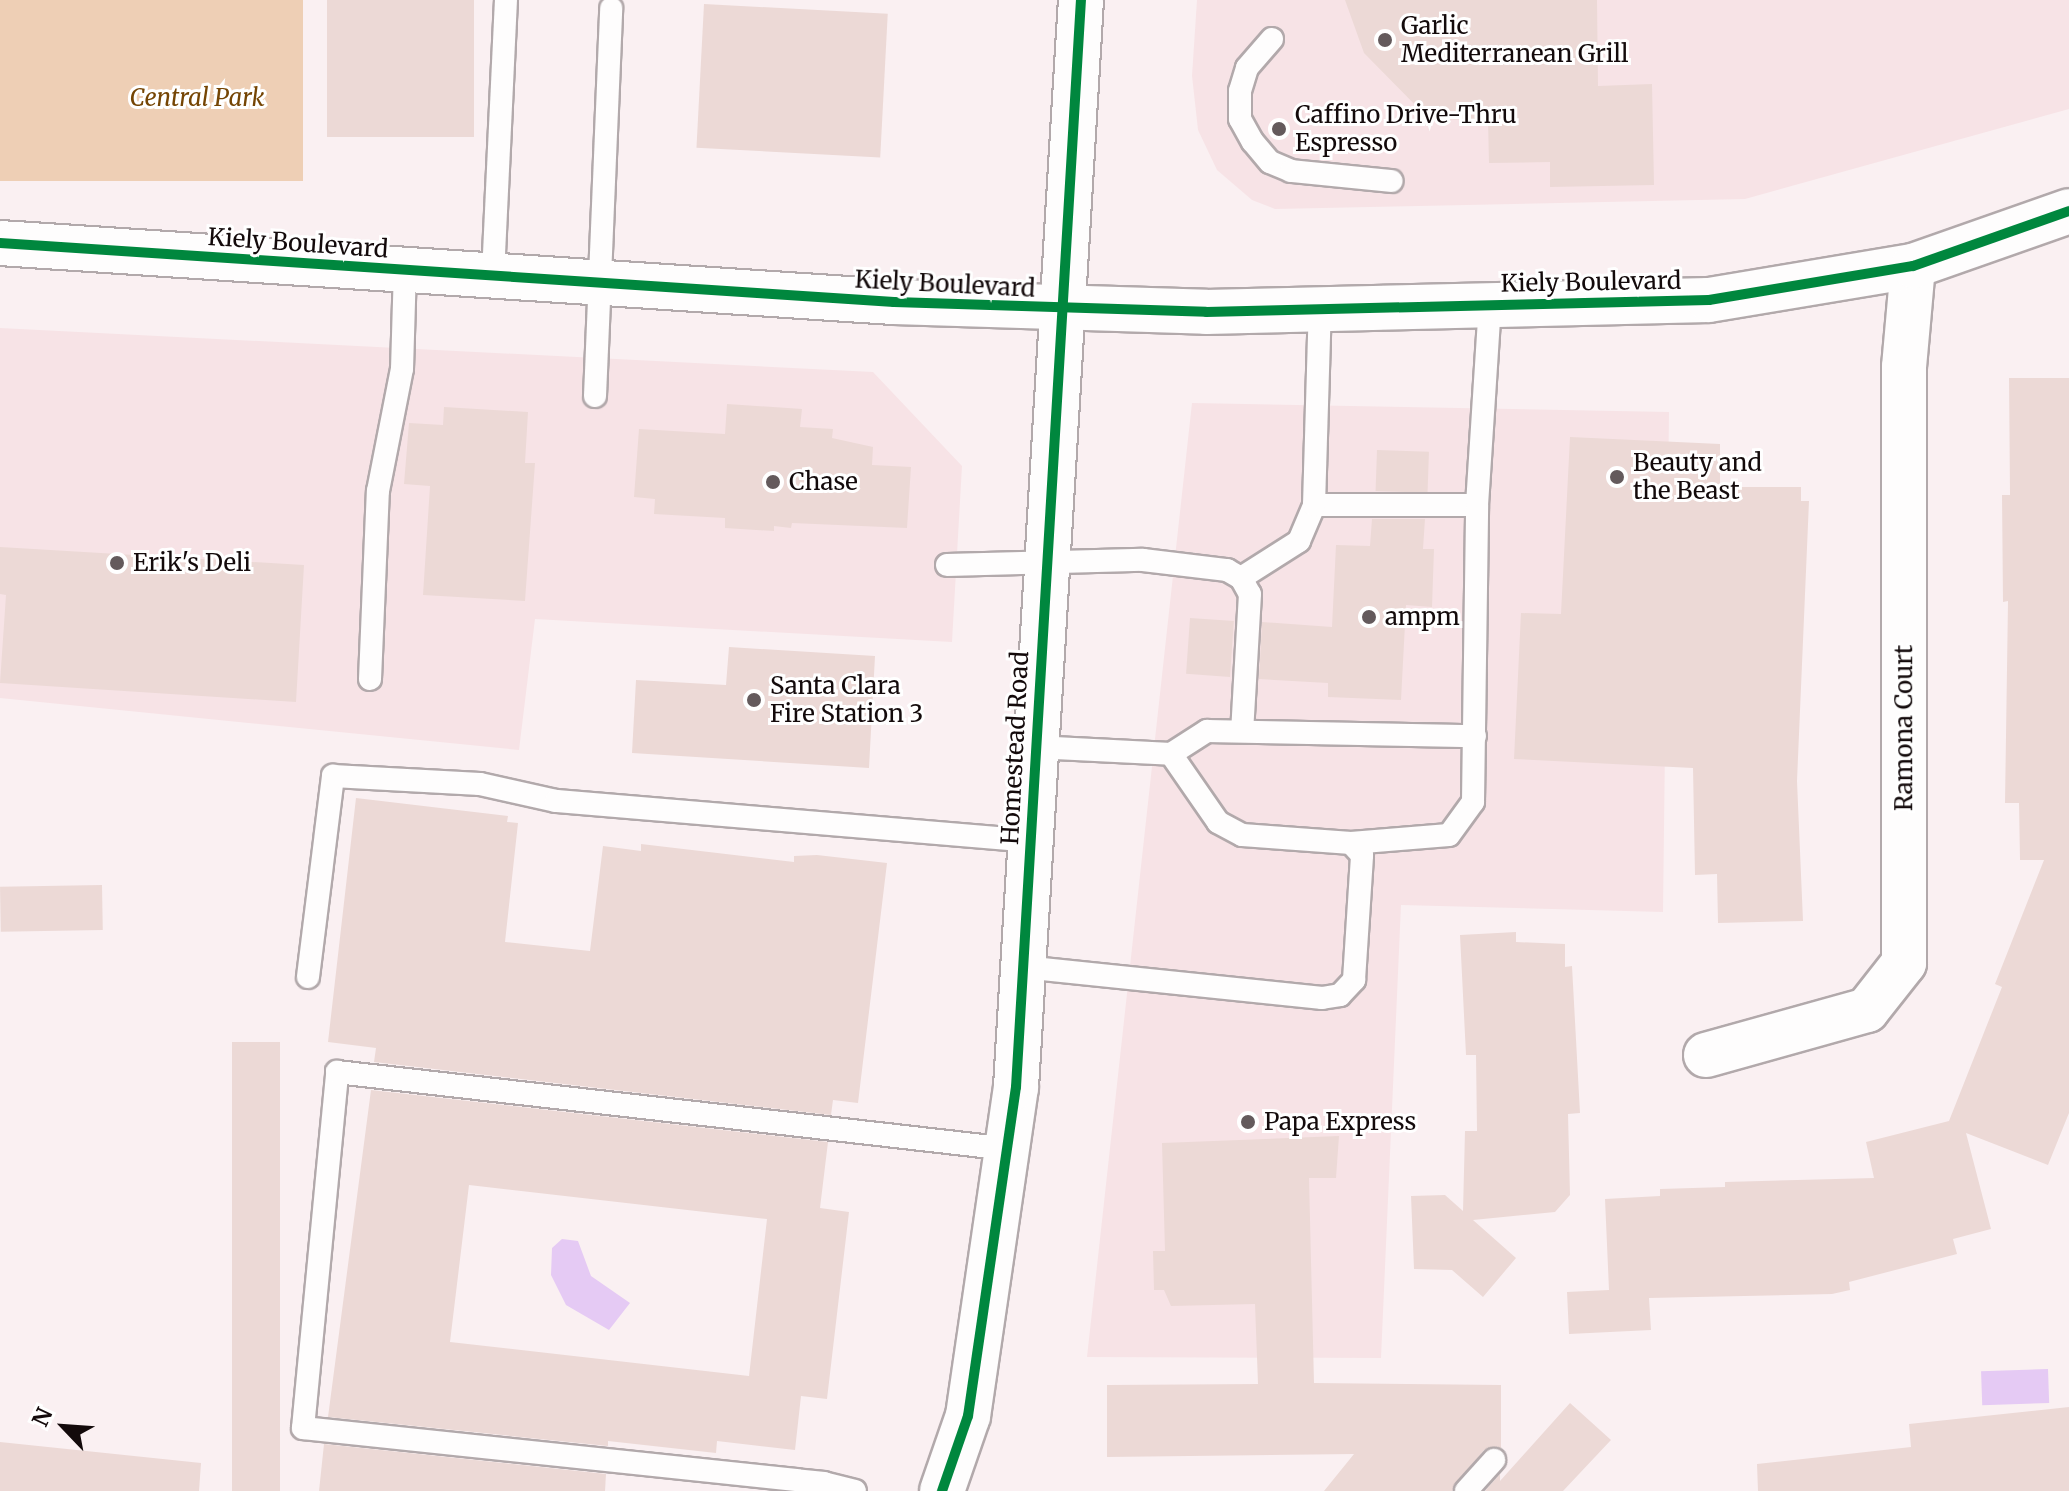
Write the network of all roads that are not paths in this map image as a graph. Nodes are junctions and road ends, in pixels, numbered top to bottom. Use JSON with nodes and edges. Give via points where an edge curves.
{"nodes":[{"id":1,"x":506,"y":0,"type":"edge"},
{"id":2,"x":1081,"y":0,"type":"edge"},
{"id":3,"x":611,"y":8,"type":"dead end"},
{"id":4,"x":1272,"y":39,"type":"dead end"},
{"id":5,"x":1392,"y":181,"type":"dead end"},
{"id":6,"x":2069,"y":211,"type":"edge"},
{"id":7,"x":0,"y":243,"type":"edge"},
{"id":8,"x":1913,"y":266,"type":"junction"},
{"id":9,"x":405,"y":270,"type":"junction"},
{"id":10,"x":493,"y":275,"type":"junction"},
{"id":11,"x":599,"y":283,"type":"junction"},
{"id":12,"x":1490,"y":304,"type":"junction"},
{"id":13,"x":1320,"y":307,"type":"junction"},
{"id":14,"x":1060,"y":309,"type":"junction"},
{"id":15,"x":595,"y":396,"type":"dead end"},
{"id":16,"x":1314,"y":505,"type":"junction"},
{"id":17,"x":1477,"y":505,"type":"junction"},
{"id":18,"x":947,"y":565,"type":"dead end"},
{"id":19,"x":1044,"y":565,"type":"junction"},
{"id":20,"x":1241,"y":578,"type":"junction"},
{"id":21,"x":370,"y":679,"type":"dead end"},
{"id":22,"x":1242,"y":731,"type":"junction"},
{"id":23,"x":1475,"y":736,"type":"junction"},
{"id":24,"x":1035,"y":747,"type":"junction"},
{"id":25,"x":1171,"y":754,"type":"junction"},
{"id":26,"x":1030,"y":841,"type":"junction"},
{"id":27,"x":1351,"y":843,"type":"junction"},
{"id":28,"x":1023,"y":967,"type":"junction"},
{"id":29,"x":308,"y":977,"type":"dead end"},
{"id":30,"x":1706,"y":1055,"type":"dead end"},
{"id":31,"x":1009,"y":1149,"type":"junction"},
{"id":32,"x":1494,"y":1460,"type":"dead end"},
{"id":33,"x":855,"y":1491,"type":"edge"},
{"id":34,"x":942,"y":1491,"type":"edge"},
{"id":35,"x":1466,"y":1491,"type":"edge"}],
"edges":[{"from":1,"to":10,"type":"lane"},
{"from":2,"to":14,"type":"main road","name":"Homestead Road"},
{"from":3,"to":11,"type":"lane"},
{"from":4,"to":5,"type":"lane","via":[[1247,68],[1240,91],[1240,119],[1253,142],[1270,162],[1291,171]]},
{"from":6,"to":8,"type":"main road","name":"Kiely Boulevard"},
{"from":7,"to":9,"type":"main road","name":"Kiely Boulevard"},
{"from":8,"to":12,"type":"main road","name":"Kiely Boulevard","via":[[1709,300]]},
{"from":8,"to":30,"type":"main road","name":"Ramona Court","via":[[1904,367],[1904,963],[1867,1010]]},
{"from":9,"to":10,"type":"main road","name":"Kiely Boulevard"},
{"from":9,"to":21,"type":"lane","via":[[402,369],[378,491]]},
{"from":10,"to":11,"type":"main road","name":"Kiely Boulevard"},
{"from":11,"to":14,"type":"main road","name":"Kiely Boulevard"},
{"from":11,"to":15,"type":"lane"},
{"from":12,"to":13,"type":"main road","name":"Kiely Boulevard"},
{"from":12,"to":17,"type":"lane"},
{"from":13,"to":14,"type":"main road","name":"Kiely Boulevard","via":[[1206,312]]},
{"from":13,"to":16,"type":"lane"},
{"from":14,"to":19,"type":"main road","name":"Homestead Road"},
{"from":16,"to":17,"type":"lane"},
{"from":16,"to":20,"type":"lane","via":[[1299,541]]},
{"from":17,"to":23,"type":"lane"},
{"from":18,"to":19,"type":"lane"},
{"from":19,"to":20,"type":"lane","via":[[1143,560],[1227,570]]},
{"from":19,"to":24,"type":"main road","name":"Homestead Road"},
{"from":20,"to":22,"type":"lane","via":[[1250,594]]},
{"from":22,"to":23,"type":"lane"},
{"from":22,"to":25,"type":"lane","via":[[1207,731]]},
{"from":23,"to":27,"type":"lane","via":[[1473,802],[1449,835]]},
{"from":24,"to":25,"type":"lane"},
{"from":24,"to":26,"type":"main road","name":"Homestead Road"},
{"from":25,"to":27,"type":"lane","via":[[1218,822],[1242,835]]},
{"from":26,"to":28,"type":"main road","name":"Homestead Road"},
{"from":26,"to":29,"type":"lane","via":[[556,801],[480,784],[333,776]]},
{"from":27,"to":28,"type":"lane","via":[[1362,855],[1354,980],[1340,995],[1322,998]]},
{"from":28,"to":31,"type":"main road","name":"Homestead Road"},
{"from":31,"to":33,"type":"lane","via":[[337,1072],[303,1428],[809,1481]]},
{"from":31,"to":34,"type":"main road","name":"Homestead Road","via":[[968,1416]]},
{"from":32,"to":35,"type":"lane"}]}
